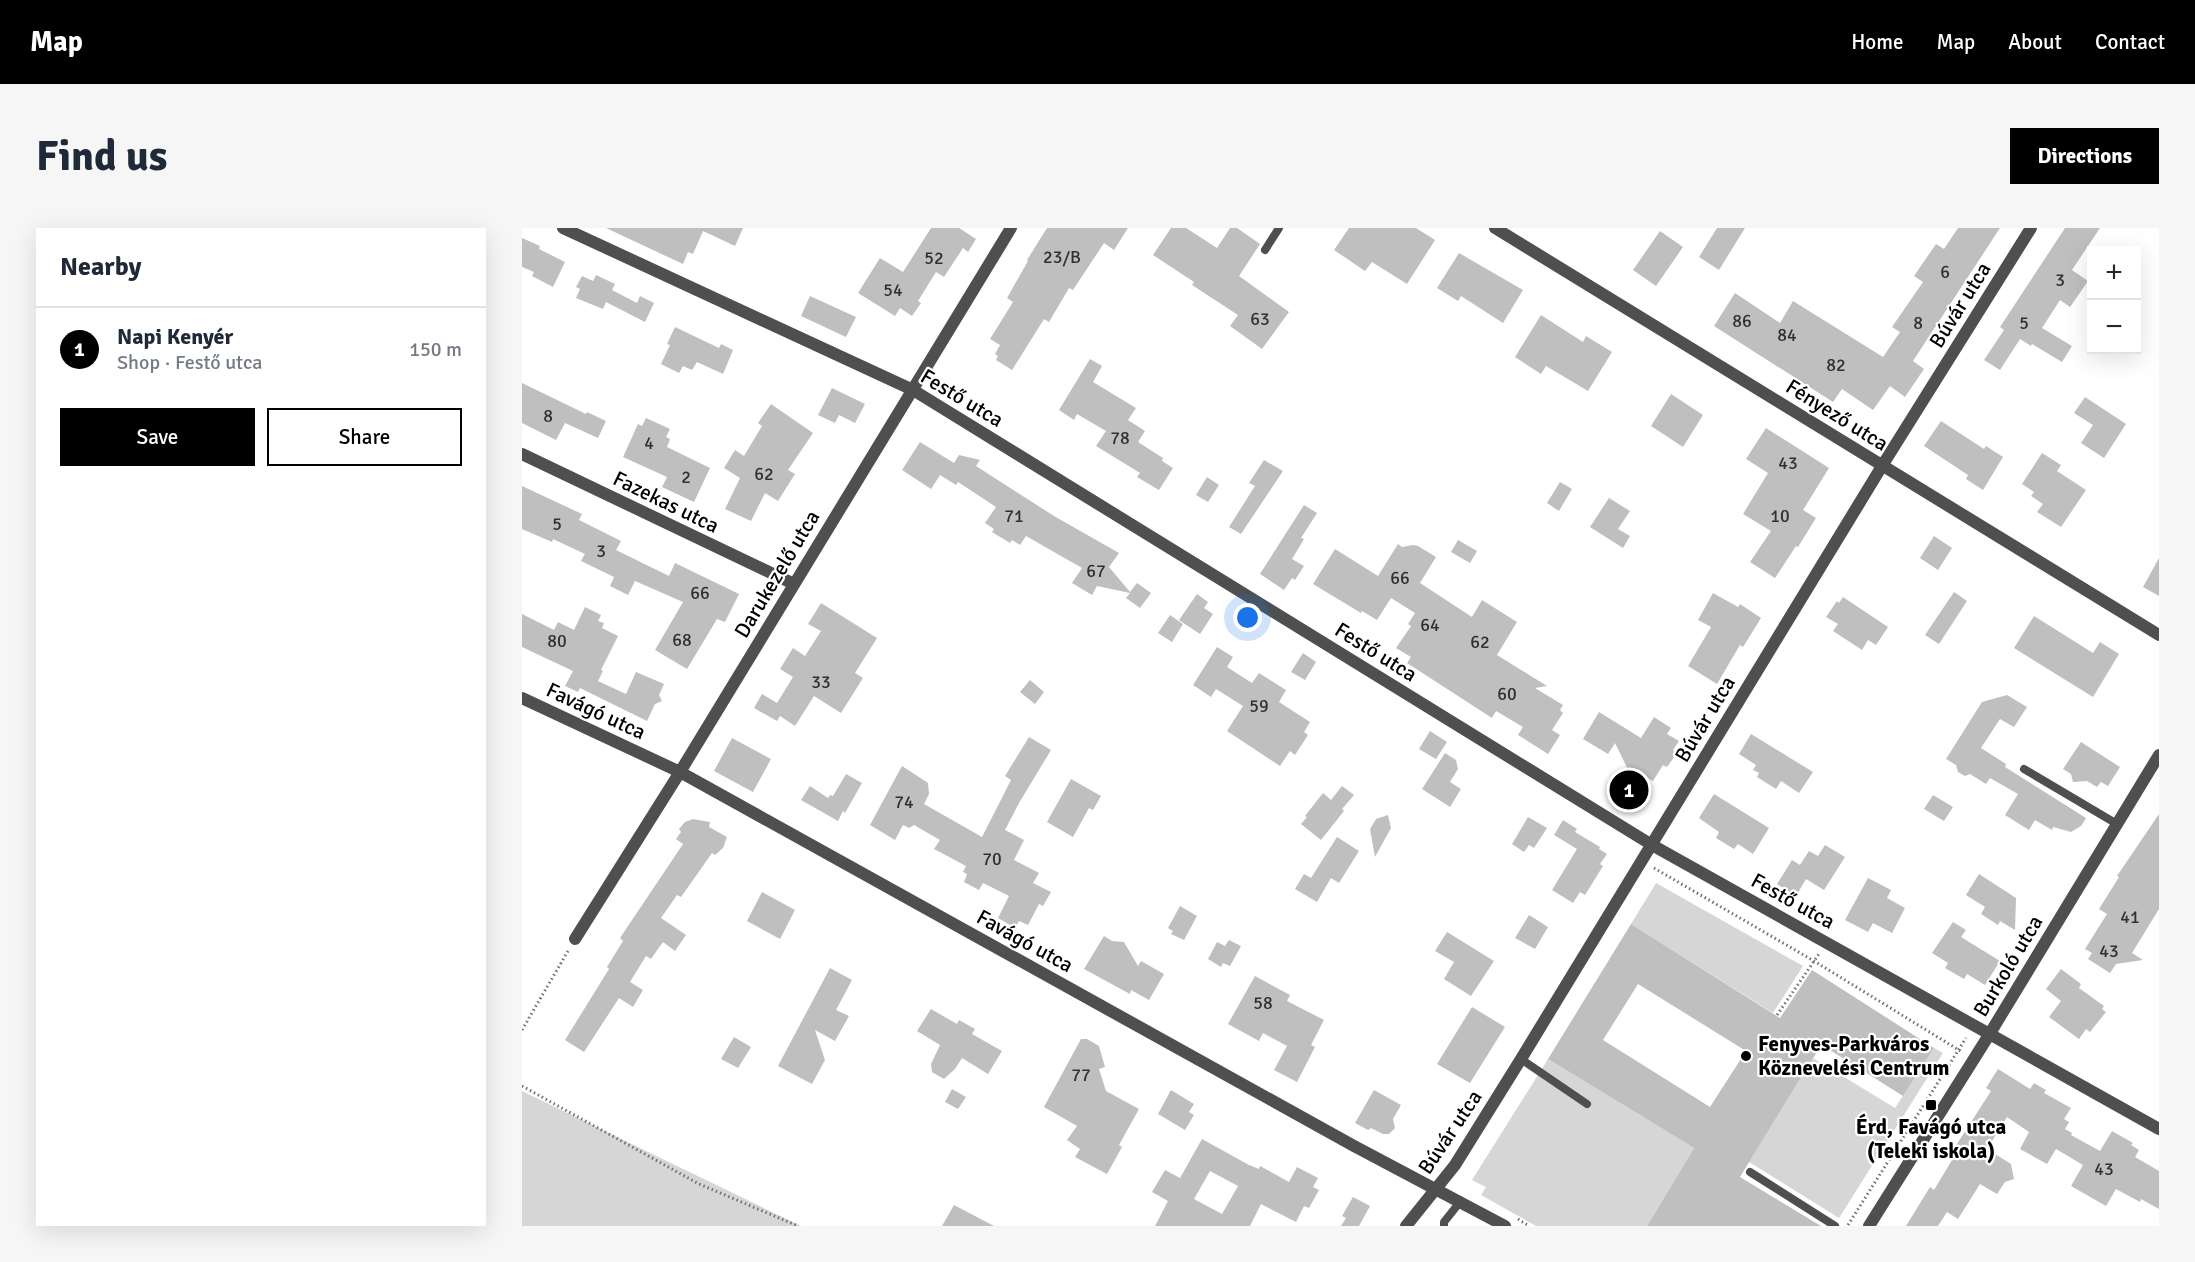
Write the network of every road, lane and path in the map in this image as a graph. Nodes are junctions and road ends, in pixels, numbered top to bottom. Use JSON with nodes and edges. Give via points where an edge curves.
{"nodes":[{"id":1,"x":563,"y":228,"type":"edge"},
{"id":2,"x":1011,"y":228,"type":"edge"},
{"id":3,"x":1279,"y":228,"type":"edge"},
{"id":4,"x":1495,"y":228,"type":"edge"},
{"id":5,"x":2031,"y":228,"type":"edge"},
{"id":6,"x":1265,"y":250,"type":"dead end"},
{"id":7,"x":913,"y":390,"type":"junction"},
{"id":8,"x":522,"y":454,"type":"edge"},
{"id":9,"x":1882,"y":466,"type":"junction"},
{"id":10,"x":794,"y":584,"type":"junction"},
{"id":11,"x":2159,"y":635,"type":"edge"},
{"id":12,"x":522,"y":698,"type":"edge"},
{"id":13,"x":2159,"y":755,"type":"edge"},
{"id":14,"x":2024,"y":770,"type":"dead end"},
{"id":15,"x":680,"y":772,"type":"junction"},
{"id":16,"x":2117,"y":824,"type":"junction"},
{"id":17,"x":1652,"y":845,"type":"junction"},
{"id":18,"x":1642,"y":860,"type":"junction"},
{"id":19,"x":575,"y":939,"type":"joint"},
{"id":20,"x":1808,"y":969,"type":"dead end"},
{"id":21,"x":1777,"y":1015,"type":"dead end"},
{"id":22,"x":1974,"y":1026,"type":"junction"},
{"id":23,"x":522,"y":1030,"type":"edge"},
{"id":24,"x":1989,"y":1035,"type":"junction"},
{"id":25,"x":1959,"y":1050,"type":"junction"},
{"id":26,"x":1521,"y":1059,"type":"junction"},
{"id":27,"x":1973,"y":1059,"type":"junction"},
{"id":28,"x":522,"y":1086,"type":"edge"},
{"id":29,"x":1587,"y":1104,"type":"dead end"},
{"id":30,"x":2159,"y":1129,"type":"edge"},
{"id":31,"x":1750,"y":1172,"type":"dead end"},
{"id":32,"x":1435,"y":1189,"type":"junction"},
{"id":33,"x":1460,"y":1202,"type":"junction"},
{"id":34,"x":798,"y":1226,"type":"edge"},
{"id":35,"x":1406,"y":1226,"type":"edge"},
{"id":36,"x":1444,"y":1226,"type":"edge"},
{"id":37,"x":1505,"y":1226,"type":"edge"},
{"id":38,"x":1835,"y":1226,"type":"edge"},
{"id":39,"x":1845,"y":1226,"type":"edge"},
{"id":40,"x":1869,"y":1226,"type":"edge"}],
"edges":[{"from":1,"to":7,"type":"street","name":"Festő utca"},
{"from":2,"to":7,"type":"street","name":"Darukezelő utca"},
{"from":3,"to":6,"type":"lane"},
{"from":4,"to":9,"type":"street","name":"Fényező utca"},
{"from":5,"to":9,"type":"street","name":"Búvár utca"},
{"from":7,"to":10,"type":"street","name":"Darukezelő utca"},
{"from":7,"to":17,"type":"street","name":"Festő utca"},
{"from":8,"to":10,"type":"street","name":"Fazekas utca"},
{"from":9,"to":11,"type":"street","name":"Fényező utca"},
{"from":9,"to":17,"type":"street","name":"Búvár utca"},
{"from":10,"to":15,"type":"street","name":"Darukezelő utca"},
{"from":12,"to":15,"type":"street","name":"Favágó utca"},
{"from":13,"to":16,"type":"street","name":"Burkoló utca"},
{"from":14,"to":16,"type":"lane"},
{"from":15,"to":19,"type":"street","name":"Darukezelő utca"},
{"from":15,"to":32,"type":"street","name":"Favágó utca"},
{"from":16,"to":24,"type":"street","name":"Burkoló utca"},
{"from":17,"to":18,"type":"street","name":"Búvár utca"},
{"from":17,"to":22,"type":"street","name":"Festő utca"},
{"from":18,"to":25,"type":"path"},
{"from":18,"to":26,"type":"street","name":"Búvár utca"},
{"from":19,"to":23,"type":"path"},
{"from":20,"to":21,"type":"path"},
{"from":22,"to":24,"type":"street","name":"Festő utca"},
{"from":22,"to":25,"type":"path"},
{"from":24,"to":27,"type":"street","name":"Burkoló utca"},
{"from":24,"to":30,"type":"street","name":"Festő utca"},
{"from":25,"to":27,"type":"path"},
{"from":25,"to":39,"type":"path","via":[[1851,1223]]},
{"from":26,"to":29,"type":"lane"},
{"from":26,"to":32,"type":"street","name":"Búvár utca","via":[[1455,1165]]},
{"from":27,"to":40,"type":"street","name":"Burkoló utca"},
{"from":28,"to":34,"type":"path","via":[[699,1184]]},
{"from":31,"to":38,"type":"lane"},
{"from":32,"to":33,"type":"street","name":"Favágó utca"},
{"from":32,"to":35,"type":"street","name":"Búvár utca"},
{"from":33,"to":36,"type":"lane"},
{"from":33,"to":37,"type":"street","name":"Favágó utca"}]}
